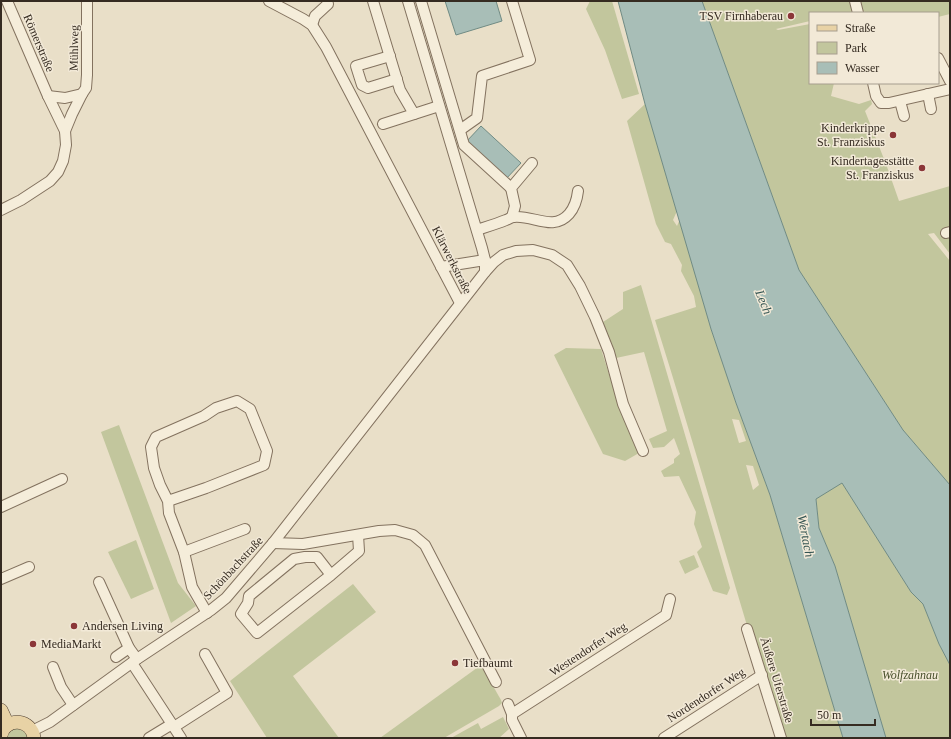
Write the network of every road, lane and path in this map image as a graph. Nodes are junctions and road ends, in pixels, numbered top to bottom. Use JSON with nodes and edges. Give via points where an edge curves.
{"nodes":[{"id":1,"x":7,"y":1,"type":"edge"},
{"id":2,"x":87,"y":1,"type":"edge"},
{"id":3,"x":270,"y":1,"type":"edge"},
{"id":4,"x":373,"y":1,"type":"edge"},
{"id":5,"x":408,"y":1,"type":"edge"},
{"id":6,"x":421,"y":1,"type":"edge"},
{"id":7,"x":512,"y":1,"type":"edge"},
{"id":8,"x":855,"y":1,"type":"edge"},
{"id":9,"x":328,"y":4,"type":"dead end"},
{"id":10,"x":858,"y":12,"type":"edge"},
{"id":11,"x":312,"y":24,"type":"junction"},
{"id":12,"x":390,"y":56,"type":"junction"},
{"id":13,"x":939,"y":61,"type":"edge"},
{"id":14,"x":397,"y":79,"type":"junction"},
{"id":15,"x":873,"y":84,"type":"edge"},
{"id":16,"x":949,"y":90,"type":"edge"},
{"id":17,"x":82,"y":94,"type":"junction"},
{"id":18,"x":928,"y":94,"type":"junction"},
{"id":19,"x":48,"y":96,"type":"junction"},
{"id":20,"x":900,"y":101,"type":"junction"},
{"id":21,"x":439,"y":106,"type":"junction"},
{"id":22,"x":931,"y":110,"type":"dead end"},
{"id":23,"x":414,"y":114,"type":"junction"},
{"id":24,"x":904,"y":116,"type":"dead end"},
{"id":25,"x":384,"y":124,"type":"dead end"},
{"id":26,"x":460,"y":130,"type":"junction"},
{"id":27,"x":65,"y":131,"type":"junction"},
{"id":28,"x":532,"y":163,"type":"dead end"},
{"id":29,"x":511,"y":188,"type":"junction"},
{"id":30,"x":578,"y":191,"type":"dead end"},
{"id":31,"x":1,"y":210,"type":"edge"},
{"id":32,"x":512,"y":217,"type":"junction"},
{"id":33,"x":477,"y":230,"type":"junction"},
{"id":34,"x":485,"y":260,"type":"junction"},
{"id":35,"x":441,"y":267,"type":"junction"},
{"id":36,"x":485,"y":272,"type":"junction"},
{"id":37,"x":460,"y":303,"type":"junction"},
{"id":38,"x":643,"y":451,"type":"dead end"},
{"id":39,"x":62,"y":479,"type":"dead end"},
{"id":40,"x":168,"y":500,"type":"junction"},
{"id":41,"x":1,"y":507,"type":"edge"},
{"id":42,"x":245,"y":529,"type":"dead end"},
{"id":43,"x":358,"y":535,"type":"junction"},
{"id":44,"x":273,"y":543,"type":"junction"},
{"id":45,"x":184,"y":552,"type":"junction"},
{"id":46,"x":29,"y":567,"type":"dead end"},
{"id":47,"x":331,"y":575,"type":"junction"},
{"id":48,"x":1,"y":579,"type":"edge"},
{"id":49,"x":99,"y":582,"type":"dead end"},
{"id":50,"x":670,"y":600,"type":"dead end"},
{"id":51,"x":207,"y":613,"type":"junction"},
{"id":52,"x":748,"y":629,"type":"dead end"},
{"id":53,"x":129,"y":648,"type":"junction"},
{"id":54,"x":204,"y":654,"type":"dead end"},
{"id":55,"x":116,"y":657,"type":"dead end"},
{"id":56,"x":135,"y":661,"type":"junction"},
{"id":57,"x":53,"y":667,"type":"dead end"},
{"id":58,"x":762,"y":674,"type":"junction"},
{"id":59,"x":496,"y":682,"type":"dead end"},
{"id":60,"x":73,"y":705,"type":"junction"},
{"id":61,"x":1,"y":710,"type":"edge"},
{"id":62,"x":173,"y":726,"type":"junction"},
{"id":63,"x":4,"y":730,"type":"edge"},
{"id":64,"x":33,"y":735,"type":"edge"},
{"id":65,"x":150,"y":738,"type":"edge"},
{"id":66,"x":181,"y":738,"type":"edge"},
{"id":67,"x":521,"y":738,"type":"edge"},
{"id":68,"x":664,"y":738,"type":"edge"},
{"id":69,"x":781,"y":738,"type":"edge"}],
"edges":[{"from":1,"to":19,"type":"street","name":"Römerstraße"},
{"from":2,"to":17,"type":"street","name":"Mühlweg","via":[[87,75],[86,88]]},
{"from":3,"to":11,"type":"street"},
{"from":4,"to":12,"type":"street"},
{"from":5,"to":21,"type":"street"},
{"from":6,"to":26,"type":"street"},
{"from":7,"to":26,"type":"street","via":[[530,60],[482,76],[477,118]]},
{"from":8,"to":10,"type":"street"},
{"from":9,"to":11,"type":"street","via":[[315,16]]},
{"from":11,"to":35,"type":"street","name":"Klärwerkstraße"},
{"from":12,"to":14,"type":"street"},
{"from":12,"to":14,"type":"street","via":[[356,66],[362,85],[368,88]]},
{"from":13,"to":16,"type":"street"},
{"from":14,"to":23,"type":"street","via":[[400,90]]},
{"from":15,"to":20,"type":"street","via":[[880,103]]},
{"from":16,"to":18,"type":"street"},
{"from":17,"to":19,"type":"street","via":[[65,98]]},
{"from":17,"to":27,"type":"street","name":"Römerstraße"},
{"from":18,"to":20,"type":"street"},
{"from":18,"to":22,"type":"street"},
{"from":19,"to":27,"type":"street","name":"Römerstraße"},
{"from":20,"to":24,"type":"street"},
{"from":21,"to":23,"type":"street"},
{"from":21,"to":33,"type":"street"},
{"from":23,"to":25,"type":"street"},
{"from":26,"to":29,"type":"street","via":[[464,145]]},
{"from":27,"to":31,"type":"street","name":"Römerstraße","via":[[66,145],[58,172],[50,181]]},
{"from":28,"to":29,"type":"street"},
{"from":29,"to":32,"type":"street","via":[[516,206]]},
{"from":30,"to":32,"type":"street","via":[[573,210],[559,222]]},
{"from":32,"to":33,"type":"street"},
{"from":33,"to":34,"type":"street"},
{"from":34,"to":35,"type":"street"},
{"from":34,"to":36,"type":"street"},
{"from":35,"to":37,"type":"street","name":"Klärwerkstraße"},
{"from":36,"to":37,"type":"street"},
{"from":36,"to":38,"type":"street","via":[[503,255],[516,251],[533,250],[552,255],[566,265],[580,286],[610,352],[623,404]]},
{"from":37,"to":44,"type":"street","name":"Klärwerkstraße"},
{"from":39,"to":41,"type":"street"},
{"from":40,"to":40,"type":"street","via":[[154,468],[151,447],[156,437],[216,408],[238,401],[250,409],[267,451],[264,465]]},
{"from":40,"to":45,"type":"street","via":[[169,513]]},
{"from":42,"to":45,"type":"street"},
{"from":43,"to":44,"type":"street","name":"Schönbachstraße","via":[[303,544]]},
{"from":43,"to":47,"type":"street","via":[[359,551]]},
{"from":43,"to":59,"type":"street","name":"Schönbachstraße","via":[[395,530],[413,535],[425,545]]},
{"from":44,"to":51,"type":"street","name":"Schönbachstraße","via":[[226,598]]},
{"from":45,"to":51,"type":"street","via":[[192,587]]},
{"from":46,"to":48,"type":"street"},
{"from":47,"to":47,"type":"street","via":[[257,633],[241,614],[249,596],[294,559],[317,557]]},
{"from":49,"to":53,"type":"street"},
{"from":50,"to":67,"type":"street","name":"Westendorfer Weg","via":[[666,615],[510,709],[512,720]]},
{"from":51,"to":56,"type":"street","name":"Schönbachstraße"},
{"from":52,"to":58,"type":"street","name":"Äußere Uferstraße"},
{"from":53,"to":55,"type":"street"},
{"from":53,"to":56,"type":"street"},
{"from":54,"to":62,"type":"street","via":[[227,693]]},
{"from":56,"to":60,"type":"street","name":"Schönbachstraße"},
{"from":56,"to":62,"type":"street"},
{"from":57,"to":60,"type":"street"},
{"from":58,"to":68,"type":"street","name":"Nordendorfer Weg"},
{"from":58,"to":69,"type":"street","name":"Äußere Uferstraße"},
{"from":60,"to":64,"type":"street","name":"Schönbachstraße"},
{"from":61,"to":63,"type":"main road"},
{"from":62,"to":65,"type":"street"},
{"from":62,"to":66,"type":"street"},
{"from":63,"to":64,"type":"main road","via":[[14,722],[20,722],[29,726]]}]}
